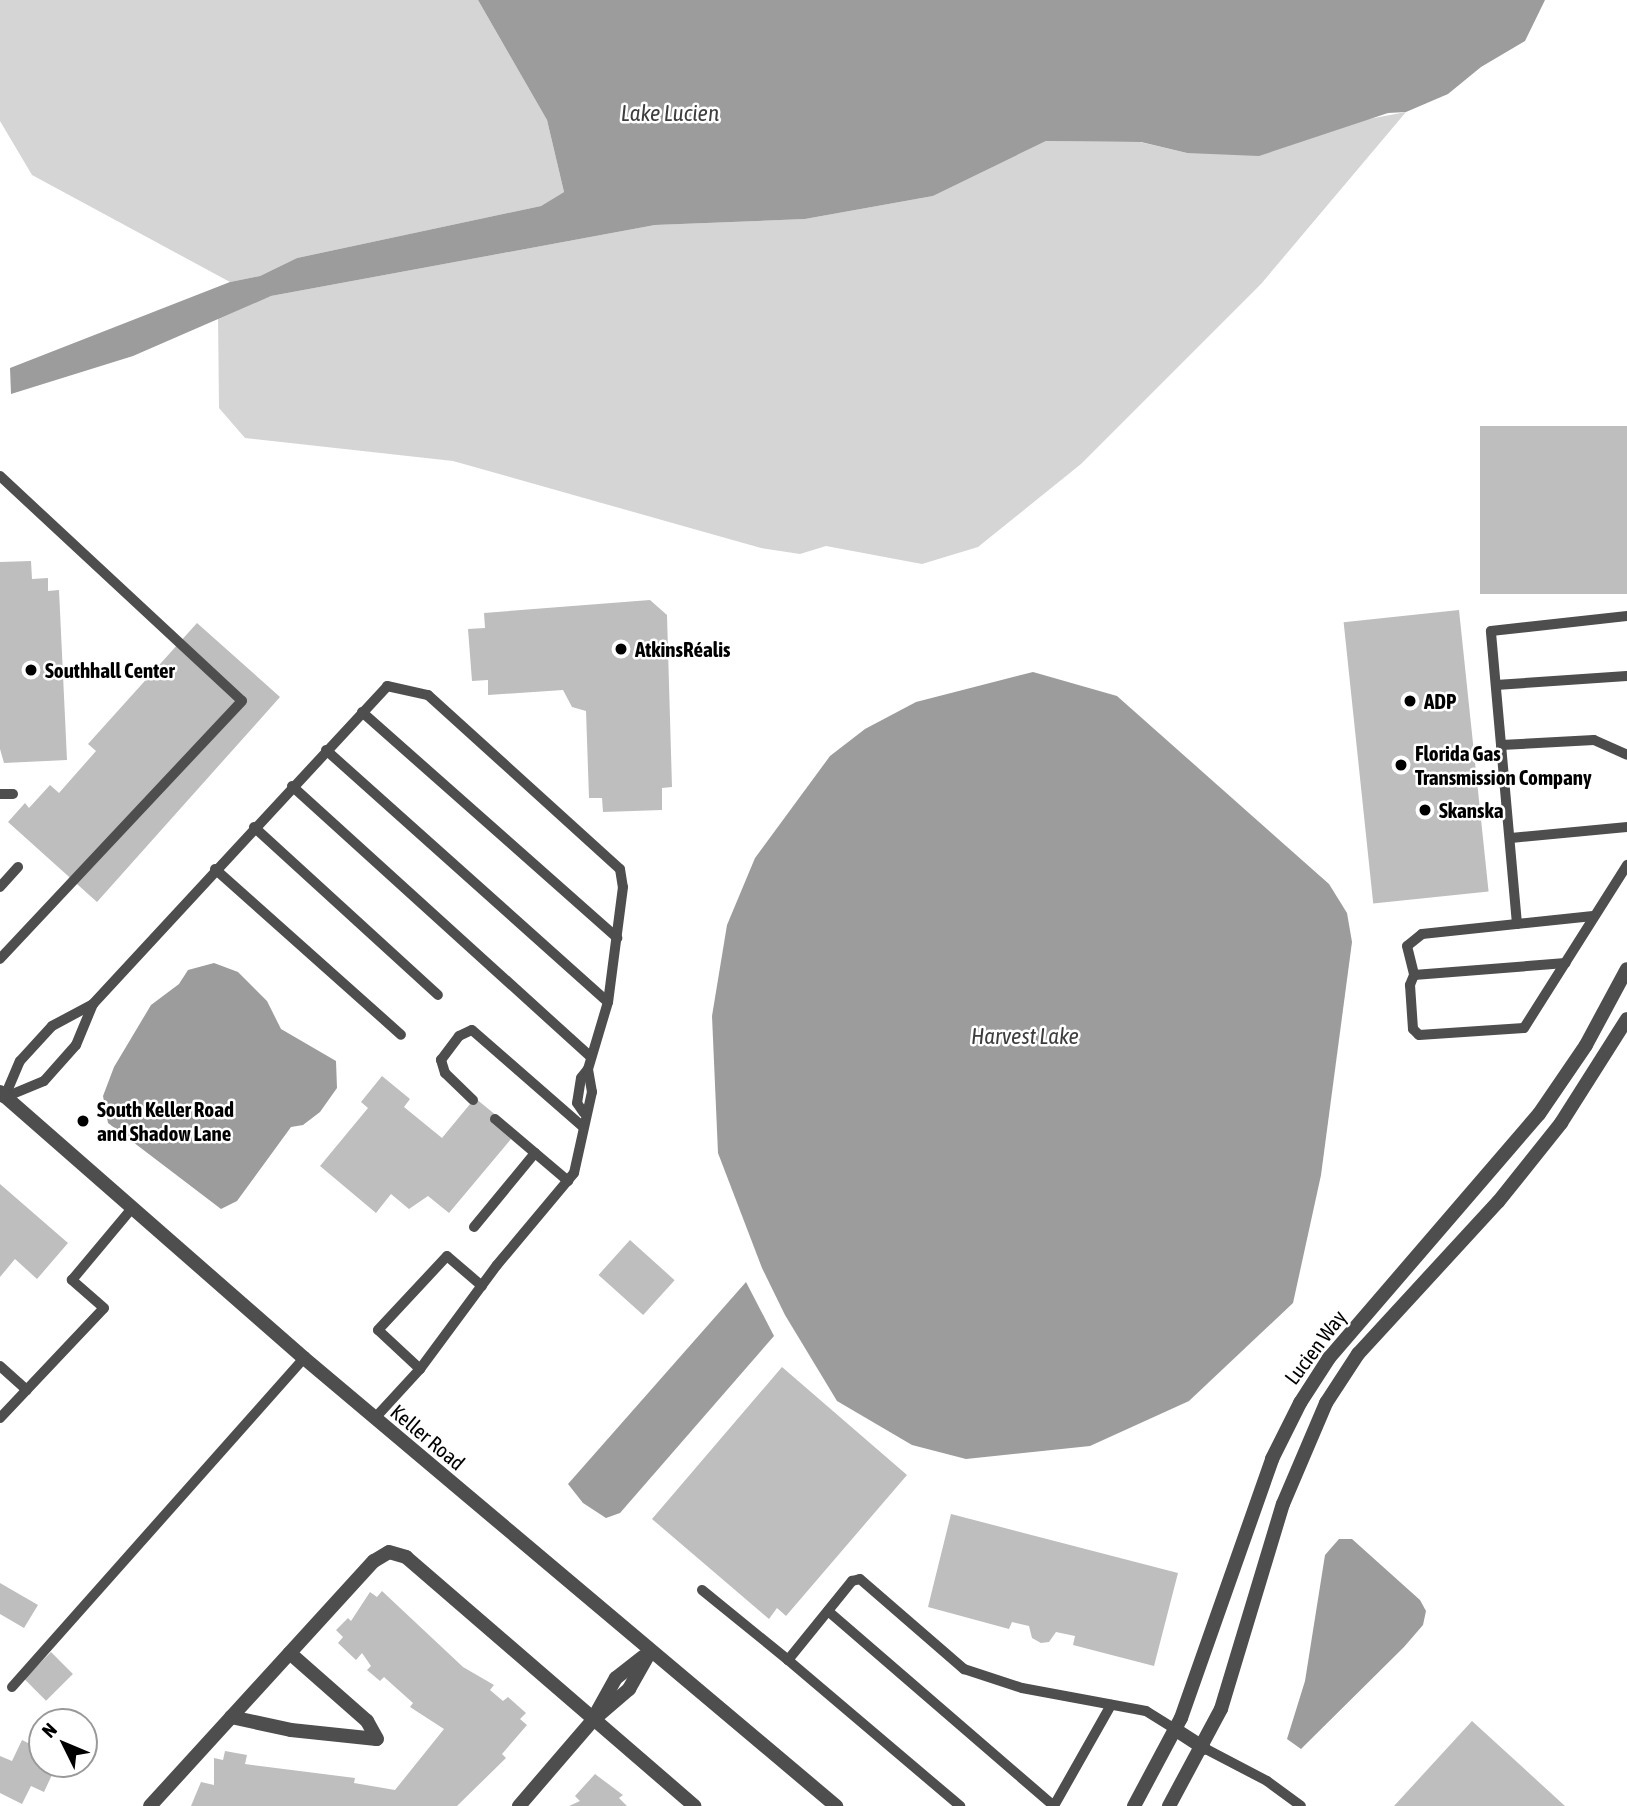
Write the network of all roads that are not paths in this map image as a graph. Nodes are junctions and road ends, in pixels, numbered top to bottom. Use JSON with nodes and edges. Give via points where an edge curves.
{"nodes":[{"id":1,"x":0,"y":476,"type":"edge"},
{"id":2,"x":1627,"y":616,"type":"edge"},
{"id":3,"x":1627,"y":676,"type":"edge"},
{"id":4,"x":1496,"y":685,"type":"junction"},
{"id":5,"x":362,"y":712,"type":"junction"},
{"id":6,"x":1501,"y":745,"type":"junction"},
{"id":7,"x":326,"y":750,"type":"junction"},
{"id":8,"x":1627,"y":755,"type":"edge"},
{"id":9,"x":292,"y":786,"type":"junction"},
{"id":10,"x":0,"y":794,"type":"edge"},
{"id":11,"x":13,"y":794,"type":"dead end"},
{"id":12,"x":254,"y":827,"type":"junction"},
{"id":13,"x":1627,"y":827,"type":"edge"},
{"id":14,"x":1511,"y":838,"type":"junction"},
{"id":15,"x":1627,"y":865,"type":"edge"},
{"id":16,"x":18,"y":867,"type":"dead end"},
{"id":17,"x":215,"y":869,"type":"junction"},
{"id":18,"x":0,"y":887,"type":"edge"},
{"id":19,"x":1593,"y":916,"type":"junction"},
{"id":20,"x":1517,"y":924,"type":"junction"},
{"id":21,"x":617,"y":938,"type":"junction"},
{"id":22,"x":0,"y":959,"type":"edge"},
{"id":23,"x":1566,"y":963,"type":"junction"},
{"id":24,"x":1627,"y":969,"type":"edge"},
{"id":25,"x":1414,"y":975,"type":"junction"},
{"id":26,"x":438,"y":995,"type":"dead end"},
{"id":27,"x":608,"y":1002,"type":"junction"},
{"id":28,"x":93,"y":1004,"type":"junction"},
{"id":29,"x":1627,"y":1018,"type":"edge"},
{"id":30,"x":401,"y":1035,"type":"dead end"},
{"id":31,"x":590,"y":1056,"type":"junction"},
{"id":32,"x":2,"y":1096,"type":"edge"},
{"id":33,"x":473,"y":1100,"type":"dead end"},
{"id":34,"x":495,"y":1119,"type":"dead end"},
{"id":35,"x":582,"y":1126,"type":"junction"},
{"id":36,"x":535,"y":1153,"type":"junction"},
{"id":37,"x":568,"y":1181,"type":"junction"},
{"id":38,"x":133,"y":1207,"type":"junction"},
{"id":39,"x":474,"y":1227,"type":"dead end"},
{"id":40,"x":482,"y":1286,"type":"junction"},
{"id":41,"x":304,"y":1358,"type":"junction"},
{"id":42,"x":0,"y":1366,"type":"edge"},
{"id":43,"x":420,"y":1369,"type":"junction"},
{"id":44,"x":27,"y":1390,"type":"junction"},
{"id":45,"x":0,"y":1418,"type":"edge"},
{"id":46,"x":374,"y":1419,"type":"junction"},
{"id":47,"x":702,"y":1590,"type":"dead end"},
{"id":48,"x":828,"y":1611,"type":"junction"},
{"id":49,"x":650,"y":1651,"type":"junction"},
{"id":50,"x":290,"y":1653,"type":"junction"},
{"id":51,"x":788,"y":1660,"type":"junction"},
{"id":52,"x":12,"y":1687,"type":"dead end"},
{"id":53,"x":1111,"y":1705,"type":"junction"},
{"id":54,"x":231,"y":1717,"type":"junction"},
{"id":55,"x":593,"y":1720,"type":"junction"},
{"id":56,"x":1176,"y":1730,"type":"junction"},
{"id":57,"x":1204,"y":1748,"type":"junction"},
{"id":58,"x":1054,"y":1805,"type":"edge"},
{"id":59,"x":150,"y":1806,"type":"edge"},
{"id":60,"x":519,"y":1806,"type":"edge"},
{"id":61,"x":694,"y":1806,"type":"edge"},
{"id":62,"x":836,"y":1806,"type":"edge"},
{"id":63,"x":960,"y":1806,"type":"edge"},
{"id":64,"x":1134,"y":1806,"type":"edge"},
{"id":65,"x":1169,"y":1806,"type":"edge"},
{"id":66,"x":1301,"y":1806,"type":"edge"}],
"edges":[{"from":1,"to":22,"type":"lane","via":[[242,701]]},
{"from":2,"to":4,"type":"lane","via":[[1491,631]]},
{"from":3,"to":4,"type":"lane"},
{"from":4,"to":6,"type":"lane"},
{"from":5,"to":7,"type":"lane"},
{"from":5,"to":21,"type":"lane"},
{"from":5,"to":21,"type":"lane","via":[[387,686],[428,695],[620,869],[624,887]]},
{"from":6,"to":8,"type":"lane","via":[[1594,740]]},
{"from":6,"to":14,"type":"lane"},
{"from":7,"to":9,"type":"lane"},
{"from":7,"to":27,"type":"lane"},
{"from":9,"to":12,"type":"lane"},
{"from":9,"to":31,"type":"lane"},
{"from":10,"to":11,"type":"lane"},
{"from":12,"to":17,"type":"lane"},
{"from":12,"to":26,"type":"lane"},
{"from":13,"to":14,"type":"lane"},
{"from":14,"to":20,"type":"lane"},
{"from":15,"to":19,"type":"lane"},
{"from":16,"to":18,"type":"lane"},
{"from":17,"to":28,"type":"lane"},
{"from":17,"to":30,"type":"lane"},
{"from":19,"to":20,"type":"lane"},
{"from":19,"to":23,"type":"lane"},
{"from":20,"to":25,"type":"lane","via":[[1422,934],[1406,946]]},
{"from":21,"to":27,"type":"lane"},
{"from":23,"to":25,"type":"lane"},
{"from":23,"to":25,"type":"lane","via":[[1524,1028],[1419,1035],[1413,1029],[1410,985]]},
{"from":24,"to":56,"type":"street","name":"Lucien Way","via":[[1586,1045],[1539,1114],[1329,1358],[1300,1403],[1272,1459]]},
{"from":27,"to":31,"type":"lane"},
{"from":28,"to":32,"type":"lane","via":[[52,1026],[20,1060]]},
{"from":28,"to":32,"type":"lane","via":[[76,1045],[44,1081]]},
{"from":29,"to":57,"type":"street","name":"Lucien Way","via":[[1561,1124],[1498,1202],[1359,1354],[1326,1403],[1283,1504],[1228,1687]]},
{"from":31,"to":35,"type":"lane","via":[[588,1069],[593,1078]]},
{"from":32,"to":38,"type":"street","name":"Keller Road"},
{"from":33,"to":35,"type":"lane","via":[[445,1073],[441,1060],[459,1036],[472,1030]]},
{"from":34,"to":36,"type":"lane"},
{"from":35,"to":37,"type":"lane","via":[[578,1161]]},
{"from":36,"to":37,"type":"lane"},
{"from":36,"to":39,"type":"lane"},
{"from":37,"to":40,"type":"lane"},
{"from":38,"to":41,"type":"street","name":"Keller Road"},
{"from":38,"to":44,"type":"lane","via":[[72,1280],[104,1308]]},
{"from":40,"to":43,"type":"lane"},
{"from":40,"to":43,"type":"lane","via":[[447,1256],[377,1330]]},
{"from":41,"to":46,"type":"street","name":"Keller Road"},
{"from":41,"to":52,"type":"lane"},
{"from":42,"to":44,"type":"lane"},
{"from":43,"to":46,"type":"lane"},
{"from":44,"to":45,"type":"lane"},
{"from":46,"to":49,"type":"street","name":"Keller Road"},
{"from":47,"to":51,"type":"lane"},
{"from":48,"to":51,"type":"lane"},
{"from":48,"to":53,"type":"lane","via":[[852,1581],[860,1579],[964,1669],[1022,1688]]},
{"from":48,"to":58,"type":"lane"},
{"from":49,"to":55,"type":"street","via":[[629,1689]]},
{"from":49,"to":62,"type":"street","name":"Keller Road"},
{"from":50,"to":54,"type":"street"},
{"from":50,"to":54,"type":"street","via":[[367,1721],[377,1739],[291,1730]]},
{"from":50,"to":55,"type":"street","via":[[374,1561],[389,1552],[406,1557]]},
{"from":51,"to":63,"type":"lane"},
{"from":53,"to":56,"type":"lane","via":[[1146,1712]]},
{"from":53,"to":58,"type":"lane"},
{"from":54,"to":59,"type":"street"},
{"from":55,"to":60,"type":"street"},
{"from":55,"to":61,"type":"street"},
{"from":56,"to":57,"type":"street"},
{"from":56,"to":64,"type":"street","name":"Lucien Way"},
{"from":57,"to":65,"type":"street","name":"Lucien Way"},
{"from":57,"to":66,"type":"lane","via":[[1267,1781]]}]}
